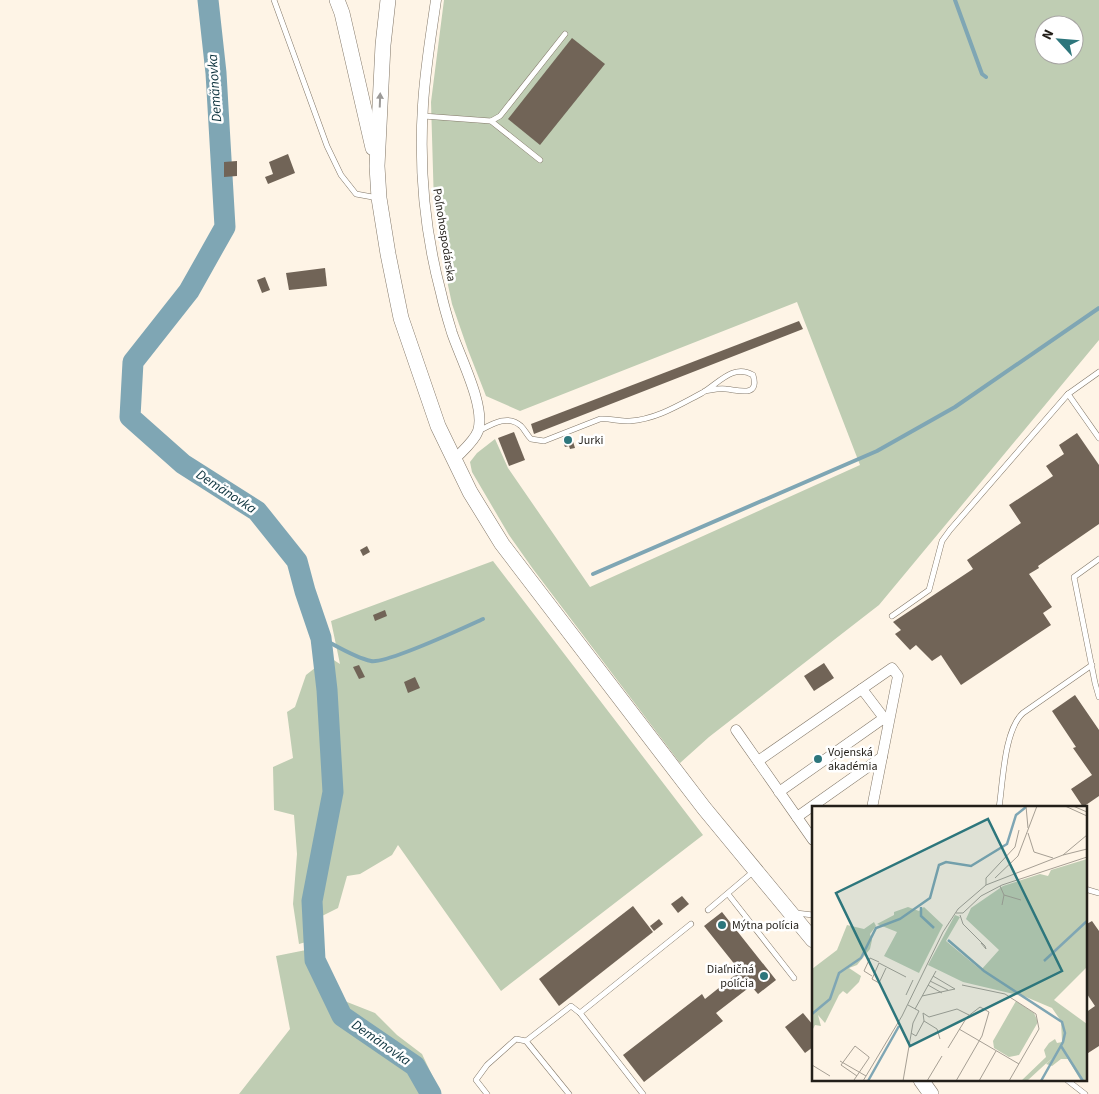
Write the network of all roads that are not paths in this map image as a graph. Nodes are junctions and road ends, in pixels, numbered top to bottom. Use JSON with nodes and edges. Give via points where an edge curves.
{"nodes":[{"id":1,"x":274,"y":0,"type":"edge"},
{"id":2,"x":337,"y":0,"type":"edge"},
{"id":3,"x":388,"y":0,"type":"edge"},
{"id":4,"x":436,"y":0,"type":"edge"},
{"id":5,"x":565,"y":34,"type":"dead end"},
{"id":6,"x":422,"y":116,"type":"junction"},
{"id":7,"x":491,"y":121,"type":"junction"},
{"id":8,"x":540,"y":160,"type":"dead end"},
{"id":9,"x":377,"y":166,"type":"junction"},
{"id":10,"x":379,"y":198,"type":"junction"},
{"id":11,"x":1099,"y":372,"type":"edge"},
{"id":12,"x":705,"y":391,"type":"junction"},
{"id":13,"x":1068,"y":394,"type":"junction"},
{"id":14,"x":478,"y":431,"type":"junction"},
{"id":15,"x":1099,"y":438,"type":"edge"},
{"id":16,"x":454,"y":460,"type":"junction"},
{"id":17,"x":1099,"y":559,"type":"edge"},
{"id":18,"x":892,"y":616,"type":"dead end"},
{"id":19,"x":1092,"y":665,"type":"junction"},
{"id":20,"x":862,"y":688,"type":"junction"},
{"id":21,"x":1099,"y":697,"type":"edge"},
{"id":22,"x":886,"y":720,"type":"junction"},
{"id":23,"x":736,"y":730,"type":"dead end"},
{"id":24,"x":882,"y":757,"type":"junction"},
{"id":25,"x":758,"y":761,"type":"junction"},
{"id":26,"x":779,"y":792,"type":"junction"},
{"id":27,"x":812,"y":806,"type":"edge"},
{"id":28,"x":813,"y":806,"type":"edge"},
{"id":29,"x":871,"y":806,"type":"edge"},
{"id":30,"x":999,"y":806,"type":"edge"},
{"id":31,"x":797,"y":817,"type":"junction"},
{"id":32,"x":812,"y":839,"type":"edge"},
{"id":33,"x":755,"y":870,"type":"junction"},
{"id":34,"x":1086,"y":889,"type":"edge"},
{"id":35,"x":1099,"y":893,"type":"edge"},
{"id":36,"x":728,"y":894,"type":"junction"},
{"id":37,"x":708,"y":910,"type":"dead end"},
{"id":38,"x":790,"y":912,"type":"junction"},
{"id":39,"x":812,"y":915,"type":"edge"},
{"id":40,"x":691,"y":924,"type":"dead end"},
{"id":41,"x":812,"y":939,"type":"edge"},
{"id":42,"x":794,"y":978,"type":"dead end"},
{"id":43,"x":580,"y":1013,"type":"junction"},
{"id":44,"x":526,"y":1041,"type":"junction"},
{"id":45,"x":922,"y":1082,"type":"edge"},
{"id":46,"x":1070,"y":1082,"type":"edge"},
{"id":47,"x":487,"y":1094,"type":"edge"},
{"id":48,"x":569,"y":1094,"type":"edge"},
{"id":49,"x":644,"y":1094,"type":"edge"},
{"id":50,"x":931,"y":1094,"type":"edge"},
{"id":51,"x":1085,"y":1094,"type":"edge"}],
"edges":[{"from":1,"to":10,"type":"lane","via":[[319,126],[341,175],[356,194]]},
{"from":2,"to":9,"type":"main road"},
{"from":9,"to":3,"type":"main road","one_way":true,"via":[[382,45]]},
{"from":4,"to":6,"type":"street","name":"Poľnohospodárska"},
{"from":5,"to":7,"type":"lane","via":[[500,116]]},
{"from":6,"to":7,"type":"lane"},
{"from":6,"to":14,"type":"street","name":"Poľnohospodárska","via":[[424,190],[437,280],[452,334],[475,396]]},
{"from":7,"to":8,"type":"lane"},
{"from":9,"to":10,"type":"main road"},
{"from":10,"to":16,"type":"main road","via":[[401,318]]},
{"from":11,"to":13,"type":"lane"},
{"from":12,"to":12,"type":"lane","via":[[733,372],[748,372],[755,380],[754,386],[745,392]]},
{"from":12,"to":14,"type":"lane","via":[[652,417],[628,422],[600,419],[544,441],[531,440],[524,428],[511,420],[494,423]]},
{"from":13,"to":15,"type":"lane"},
{"from":13,"to":18,"type":"lane","via":[[942,541],[930,590]]},
{"from":14,"to":16,"type":"street"},
{"from":16,"to":33,"type":"main road","via":[[488,522],[523,573]]},
{"from":17,"to":19,"type":"lane","via":[[1074,576]]},
{"from":19,"to":21,"type":"lane"},
{"from":19,"to":30,"type":"lane","via":[[1016,719],[1010,735]]},
{"from":20,"to":22,"type":"street"},
{"from":20,"to":22,"type":"street","via":[[892,668],[898,676]]},
{"from":20,"to":25,"type":"street"},
{"from":22,"to":24,"type":"street"},
{"from":22,"to":26,"type":"street"},
{"from":23,"to":25,"type":"street"},
{"from":24,"to":28,"type":"street"},
{"from":24,"to":29,"type":"street"},
{"from":25,"to":26,"type":"street"},
{"from":26,"to":31,"type":"street"},
{"from":27,"to":31,"type":"street"},
{"from":31,"to":32,"type":"street"},
{"from":33,"to":36,"type":"lane"},
{"from":33,"to":38,"type":"main road"},
{"from":34,"to":35,"type":"lane"},
{"from":36,"to":37,"type":"lane"},
{"from":36,"to":42,"type":"lane"},
{"from":38,"to":39,"type":"lane"},
{"from":38,"to":41,"type":"main road"},
{"from":40,"to":43,"type":"lane"},
{"from":43,"to":44,"type":"lane","via":[[571,1006]]},
{"from":43,"to":49,"type":"lane"},
{"from":44,"to":47,"type":"lane","via":[[516,1039],[487,1065],[476,1080]]},
{"from":44,"to":48,"type":"lane"},
{"from":45,"to":50,"type":"main road"},
{"from":46,"to":51,"type":"lane"}]}
